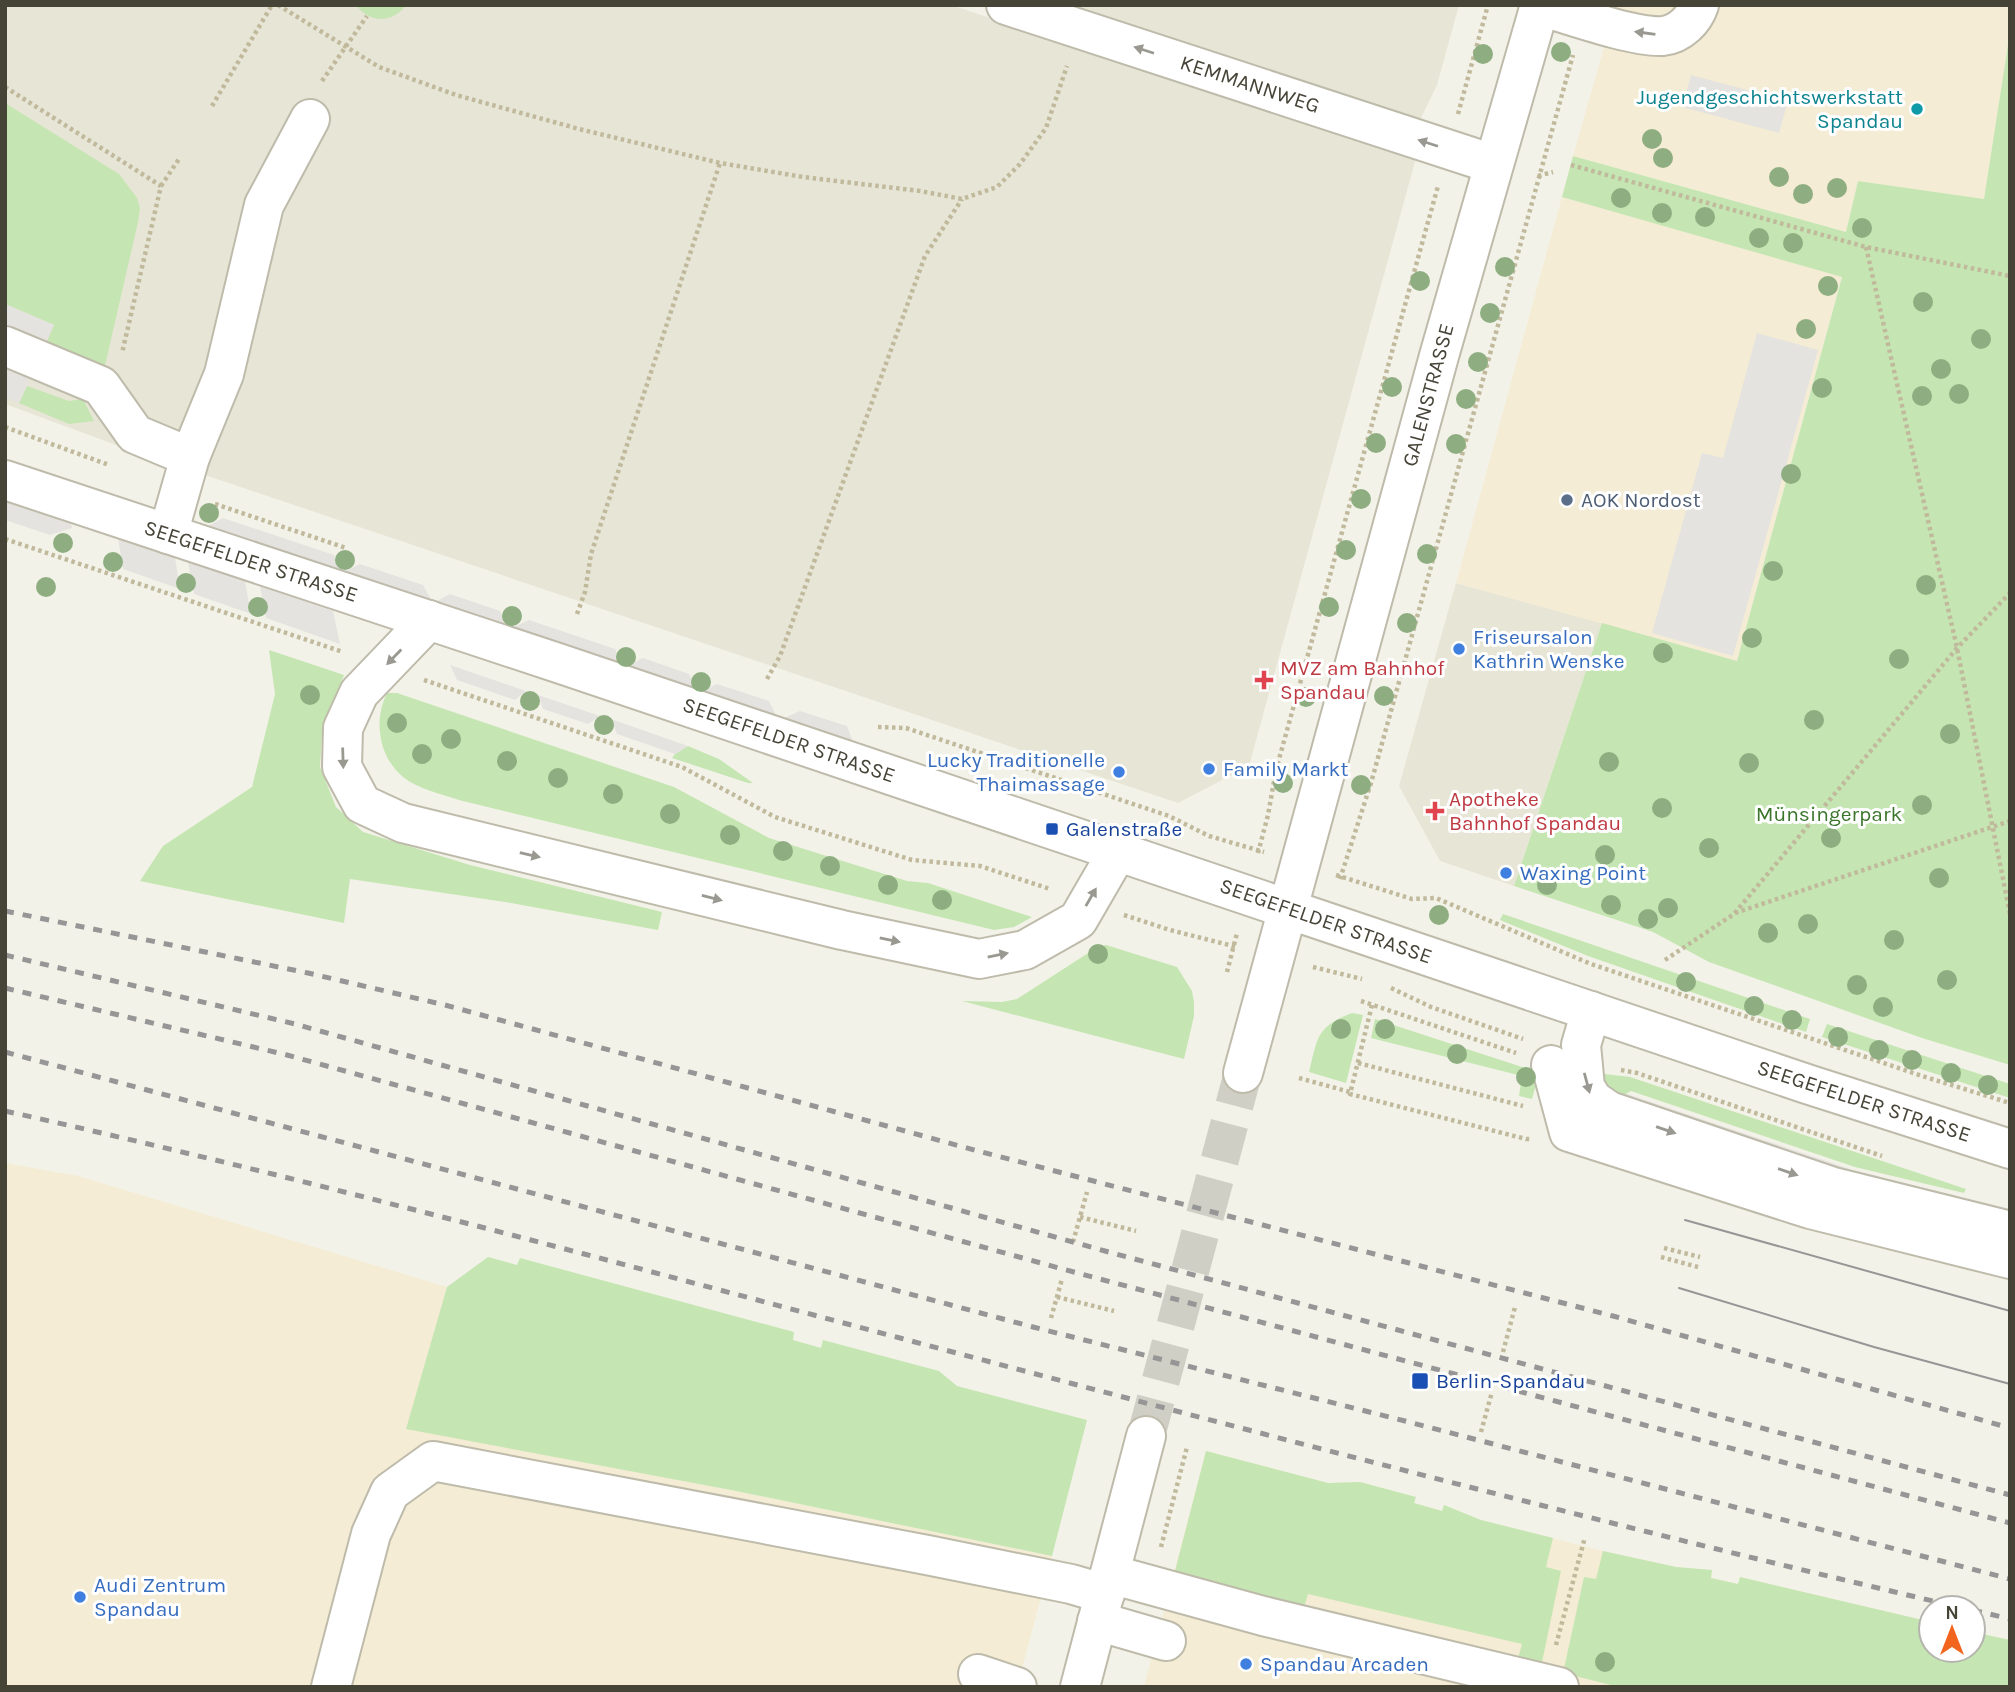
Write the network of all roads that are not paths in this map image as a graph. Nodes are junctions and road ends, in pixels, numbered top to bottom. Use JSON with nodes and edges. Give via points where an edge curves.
{"nodes":[{"id":1,"x":1006,"y":5,"type":"edge"},
{"id":2,"x":1699,"y":5,"type":"edge"},
{"id":3,"x":1540,"y":6,"type":"edge"},
{"id":4,"x":310,"y":119,"type":"road end"},
{"id":5,"x":1493,"y":164,"type":"junction"},
{"id":6,"x":5,"y":346,"type":"edge"},
{"id":7,"x":190,"y":457,"type":"junction"},
{"id":8,"x":5,"y":480,"type":"edge"},
{"id":9,"x":168,"y":534,"type":"junction"},
{"id":10,"x":429,"y":620,"type":"junction"},
{"id":11,"x":1118,"y":851,"type":"junction"},
{"id":12,"x":1287,"y":908,"type":"junction"},
{"id":13,"x":1591,"y":1011,"type":"junction"},
{"id":14,"x":1567,"y":1062,"type":"junction"},
{"id":15,"x":1243,"y":1073,"type":"tunnel mouth"},
{"id":16,"x":2010,"y":1149,"type":"edge"},
{"id":17,"x":2010,"y":1231,"type":"edge"},
{"id":18,"x":2010,"y":1259,"type":"edge"},
{"id":19,"x":1146,"y":1436,"type":"tunnel mouth"},
{"id":20,"x":1104,"y":1596,"type":"junction"},
{"id":21,"x":1166,"y":1641,"type":"dead end"},
{"id":22,"x":978,"y":1674,"type":"dead end"},
{"id":23,"x":1550,"y":1686,"type":"edge"},
{"id":24,"x":331,"y":1687,"type":"edge"},
{"id":25,"x":1017,"y":1687,"type":"edge"},
{"id":26,"x":1080,"y":1687,"type":"edge"}],
"edges":[{"from":5,"to":1,"type":"street","name":"KEMMANNWEG","one_way":true},
{"from":2,"to":3,"type":"street","one_way":true,"via":[[1689,24],[1664,36]]},
{"from":3,"to":5,"type":"street","name":"GALENSTRASSE"},
{"from":4,"to":7,"type":"street","via":[[264,205],[224,374]]},
{"from":5,"to":12,"type":"street","name":"GALENSTRASSE"},
{"from":6,"to":7,"type":"street","via":[[101,386],[135,435]]},
{"from":7,"to":9,"type":"street"},
{"from":8,"to":9,"type":"street","name":"SEEGEFELDER STRASSE"},
{"from":9,"to":10,"type":"street","name":"SEEGEFELDER STRASSE"},
{"from":10,"to":11,"type":"street","name":"SEEGEFELDER STRASSE"},
{"from":10,"to":11,"type":"street","one_way":true,"via":[[359,693],[343,728],[342,767],[362,804],[402,823],[979,959],[1025,950],[1078,920]]},
{"from":11,"to":12,"type":"street","name":"SEEGEFELDER STRASSE"},
{"from":12,"to":13,"type":"street","name":"SEEGEFELDER STRASSE"},
{"from":12,"to":15,"type":"street","name":"GALENSTRASSE"},
{"from":13,"to":14,"type":"street","via":[[1581,1045]]},
{"from":13,"to":16,"type":"street","name":"SEEGEFELDER STRASSE"},
{"from":14,"to":17,"type":"street","one_way":true,"via":[[1593,1100],[1609,1111],[1833,1187]]},
{"from":14,"to":18,"type":"street","via":[[1567,1124],[1810,1209]]},
{"from":19,"to":20,"type":"street"},
{"from":20,"to":21,"type":"street"},
{"from":20,"to":23,"type":"street","via":[[1263,1616]]},
{"from":20,"to":24,"type":"street","via":[[1071,1584],[952,1560],[433,1461],[390,1492],[370,1534]]},
{"from":20,"to":26,"type":"street"},
{"from":22,"to":25,"type":"street"}]}
